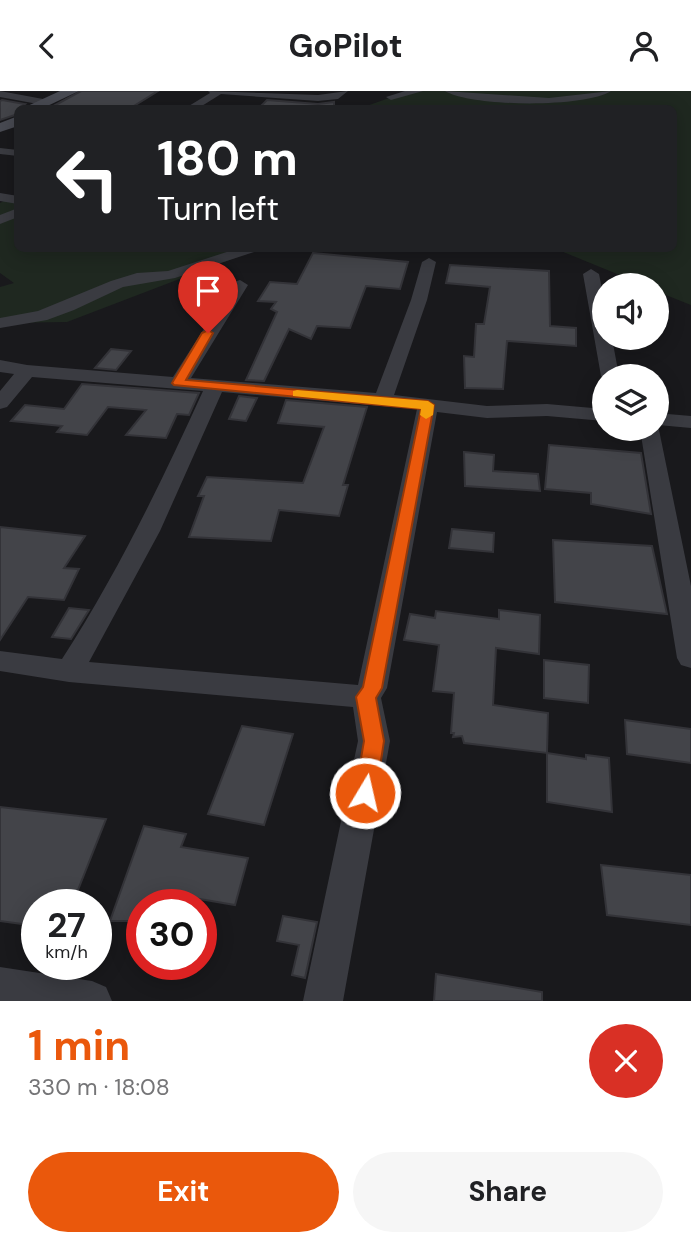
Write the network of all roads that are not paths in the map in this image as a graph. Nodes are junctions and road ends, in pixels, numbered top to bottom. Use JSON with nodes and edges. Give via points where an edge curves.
{"nodes":[{"id":1,"x":72,"y":91,"type":"edge"},
{"id":2,"x":85,"y":91,"type":"edge"},
{"id":3,"x":213,"y":91,"type":"edge"},
{"id":4,"x":343,"y":91,"type":"edge"},
{"id":5,"x":418,"y":91,"type":"edge"},
{"id":6,"x":450,"y":91,"type":"edge"},
{"id":7,"x":606,"y":91,"type":"edge"},
{"id":8,"x":220,"y":92,"type":"edge"},
{"id":9,"x":247,"y":92,"type":"edge"},
{"id":10,"x":0,"y":94,"type":"edge"},
{"id":11,"x":391,"y":97,"type":"dead end"},
{"id":12,"x":311,"y":98,"type":"junction"},
{"id":13,"x":43,"y":105,"type":"edge"},
{"id":14,"x":196,"y":105,"type":"edge"},
{"id":15,"x":303,"y":105,"type":"edge"},
{"id":16,"x":240,"y":252,"type":"edge"},
{"id":17,"x":429,"y":262,"type":"dead end"},
{"id":18,"x":591,"y":274,"type":"dead end"},
{"id":19,"x":240,"y":285,"type":"dead end"},
{"id":20,"x":0,"y":323,"type":"edge"},
{"id":21,"x":608,"y":364,"type":"edge"},
{"id":22,"x":0,"y":366,"type":"edge"},
{"id":23,"x":27,"y":371,"type":"junction"},
{"id":24,"x":178,"y":383,"type":"junction"},
{"id":25,"x":215,"y":385,"type":"junction"},
{"id":26,"x":383,"y":399,"type":"junction"},
{"id":27,"x":0,"y":403,"type":"edge"},
{"id":28,"x":428,"y":405,"type":"junction"},
{"id":29,"x":592,"y":414,"type":"edge"},
{"id":30,"x":669,"y":420,"type":"edge"},
{"id":31,"x":691,"y":422,"type":"edge"},
{"id":32,"x":652,"y":441,"type":"edge"},
{"id":33,"x":691,"y":658,"type":"edge"},
{"id":34,"x":0,"y":661,"type":"edge"},
{"id":35,"x":69,"y":671,"type":"junction"},
{"id":36,"x":366,"y":697,"type":"junction"},
{"id":37,"x":0,"y":987,"type":"edge"},
{"id":38,"x":92,"y":1001,"type":"edge"},
{"id":39,"x":323,"y":1001,"type":"edge"}],
"edges":[{"from":1,"to":13,"type":"main road"},
{"from":2,"to":13,"type":"main road"},
{"from":3,"to":8,"type":"street"},
{"from":4,"to":12,"type":"street","via":[[335,97]]},
{"from":5,"to":11,"type":"street"},
{"from":6,"to":7,"type":"street","via":[[562,100]]},
{"from":8,"to":9,"type":"street"},
{"from":8,"to":14,"type":"street"},
{"from":9,"to":12,"type":"street"},
{"from":10,"to":13,"type":"street"},
{"from":12,"to":15,"type":"street"},
{"from":16,"to":20,"type":"street","via":[[170,275],[117,284],[41,316]]},
{"from":17,"to":26,"type":"street"},
{"from":18,"to":21,"type":"street"},
{"from":19,"to":24,"type":"street"},
{"from":22,"to":23,"type":"street"},
{"from":23,"to":24,"type":"street"},
{"from":23,"to":27,"type":"street"},
{"from":24,"to":25,"type":"street"},
{"from":25,"to":26,"type":"street"},
{"from":25,"to":35,"type":"street","via":[[155,516]]},
{"from":26,"to":28,"type":"street"},
{"from":28,"to":29,"type":"street","via":[[500,413]]},
{"from":28,"to":36,"type":"street","via":[[396,576],[372,688]]},
{"from":30,"to":31,"type":"street"},
{"from":32,"to":33,"type":"street"},
{"from":34,"to":35,"type":"street"},
{"from":35,"to":36,"type":"street"},
{"from":36,"to":39,"type":"street","via":[[374,741]]},
{"from":37,"to":38,"type":"street"}]}
